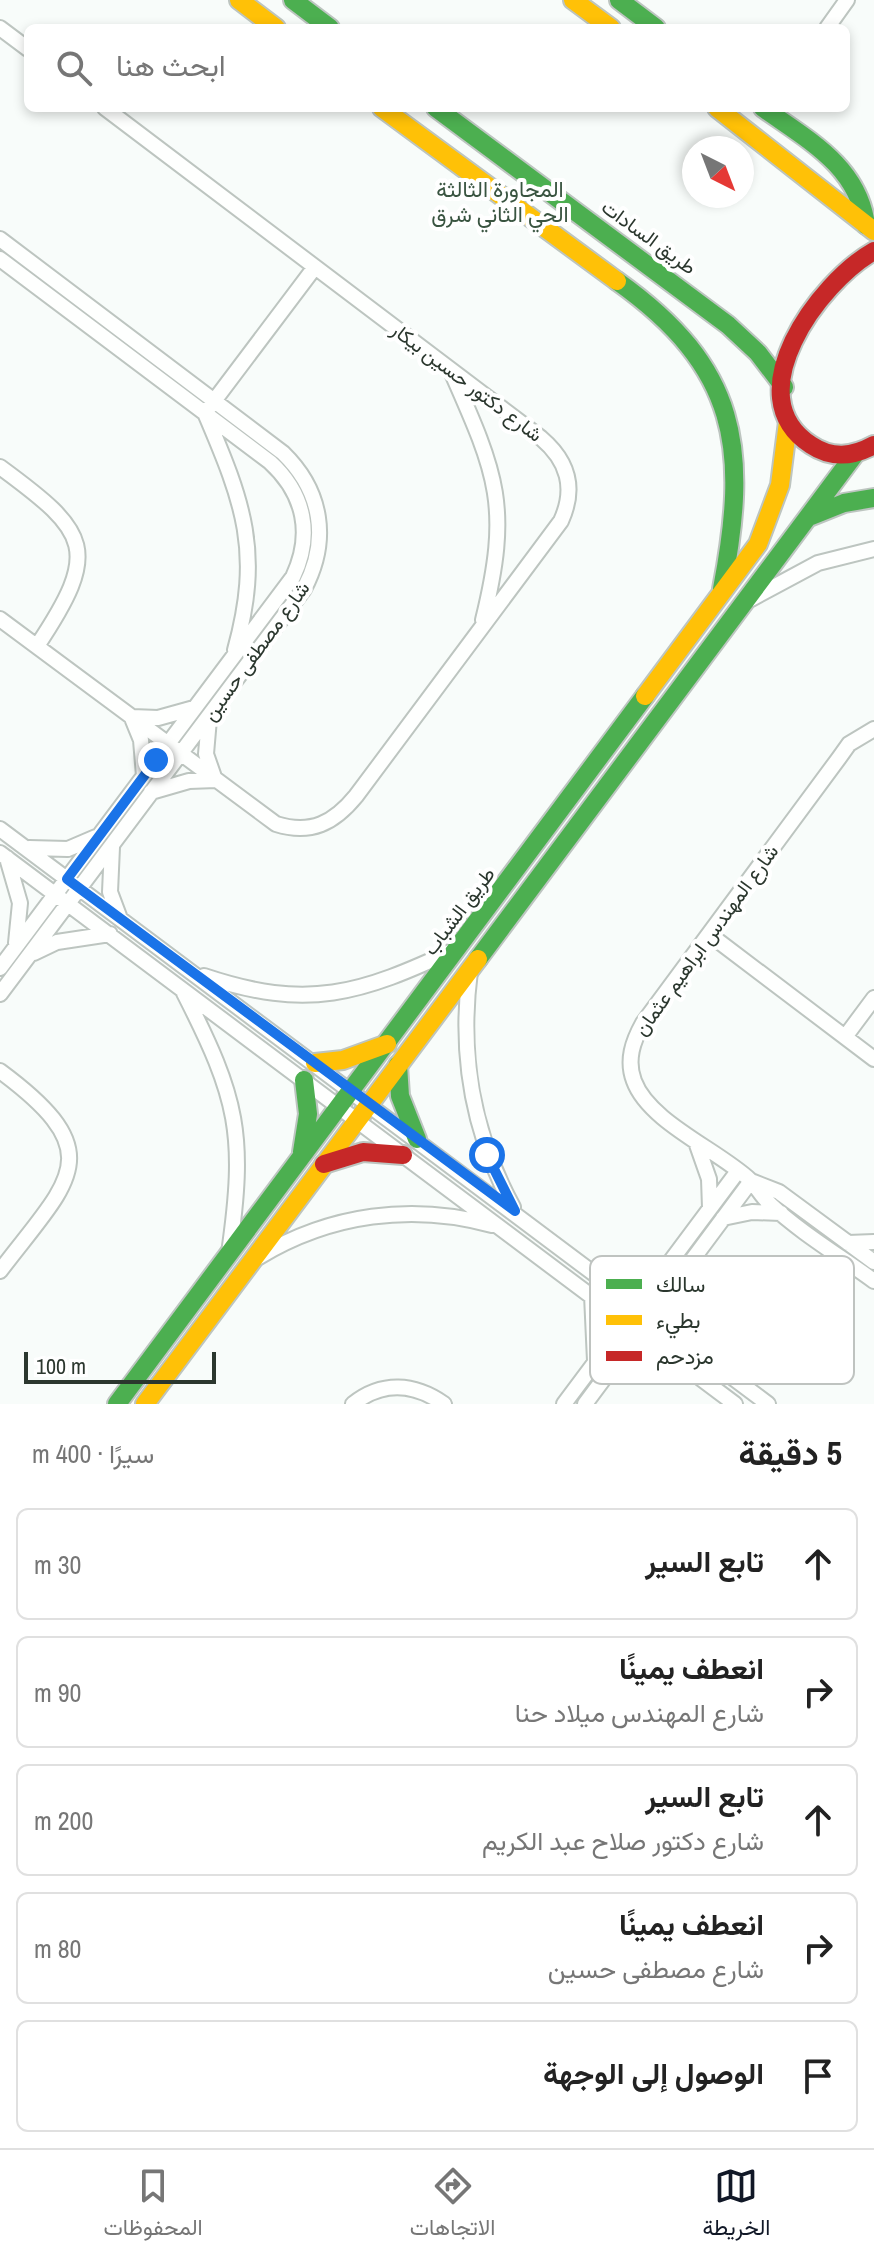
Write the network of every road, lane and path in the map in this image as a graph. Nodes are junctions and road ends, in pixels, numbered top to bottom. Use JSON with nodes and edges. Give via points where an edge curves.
{"nodes":[{"id":1,"x":239,"y":0,"type":"edge"},
{"id":2,"x":293,"y":0,"type":"edge"},
{"id":3,"x":573,"y":0,"type":"edge"},
{"id":4,"x":619,"y":0,"type":"edge"},
{"id":5,"x":847,"y":0,"type":"edge"},
{"id":6,"x":271,"y":24,"type":"edge"},
{"id":7,"x":325,"y":24,"type":"edge"},
{"id":8,"x":606,"y":24,"type":"edge"},
{"id":9,"x":651,"y":24,"type":"edge"},
{"id":10,"x":830,"y":24,"type":"edge"},
{"id":11,"x":0,"y":28,"type":"edge"},
{"id":12,"x":24,"y":46,"type":"edge"},
{"id":13,"x":110,"y":112,"type":"edge"},
{"id":14,"x":387,"y":112,"type":"edge"},
{"id":15,"x":441,"y":112,"type":"edge"},
{"id":16,"x":722,"y":112,"type":"edge"},
{"id":17,"x":768,"y":112,"type":"edge"},
{"id":18,"x":870,"y":228,"type":"edge"},
{"id":19,"x":0,"y":239,"type":"edge"},
{"id":20,"x":874,"y":251,"type":"edge"},
{"id":21,"x":0,"y":259,"type":"edge"},
{"id":22,"x":315,"y":267,"type":"junction"},
{"id":23,"x":691,"y":296,"type":"junction"},
{"id":24,"x":659,"y":313,"type":"junction"},
{"id":25,"x":450,"y":369,"type":"junction"},
{"id":26,"x":784,"y":387,"type":"junction"},
{"id":27,"x":215,"y":400,"type":"junction"},
{"id":28,"x":205,"y":413,"type":"junction"},
{"id":29,"x":788,"y":422,"type":"junction"},
{"id":30,"x":867,"y":453,"type":"edge"},
{"id":31,"x":0,"y":467,"type":"edge"},
{"id":32,"x":874,"y":498,"type":"edge"},
{"id":33,"x":807,"y":518,"type":"junction"},
{"id":34,"x":874,"y":549,"type":"edge"},
{"id":35,"x":721,"y":598,"type":"junction"},
{"id":36,"x":738,"y":609,"type":"junction"},
{"id":37,"x":0,"y":619,"type":"edge"},
{"id":38,"x":481,"y":628,"type":"junction"},
{"id":39,"x":37,"y":646,"type":"junction"},
{"id":40,"x":232,"y":658,"type":"junction"},
{"id":41,"x":195,"y":707,"type":"junction"},
{"id":42,"x":211,"y":713,"type":"junction"},
{"id":43,"x":132,"y":717,"type":"junction"},
{"id":44,"x":874,"y":729,"type":"edge"},
{"id":45,"x":174,"y":749,"type":"junction"},
{"id":46,"x":144,"y":776,"type":"junction"},
{"id":47,"x":216,"y":780,"type":"junction"},
{"id":48,"x":151,"y":793,"type":"junction"},
{"id":49,"x":0,"y":829,"type":"edge"},
{"id":50,"x":106,"y":839,"type":"junction"},
{"id":51,"x":18,"y":843,"type":"junction"},
{"id":52,"x":3,"y":855,"type":"edge"},
{"id":53,"x":73,"y":884,"type":"junction"},
{"id":54,"x":62,"y":899,"type":"junction"},
{"id":55,"x":121,"y":920,"type":"junction"},
{"id":56,"x":110,"y":934,"type":"junction"},
{"id":57,"x":709,"y":934,"type":"junction"},
{"id":58,"x":460,"y":947,"type":"junction"},
{"id":59,"x":14,"y":948,"type":"junction"},
{"id":60,"x":27,"y":957,"type":"junction"},
{"id":61,"x":0,"y":968,"type":"edge"},
{"id":62,"x":191,"y":971,"type":"junction"},
{"id":63,"x":470,"y":971,"type":"junction"},
{"id":64,"x":182,"y":989,"type":"junction"},
{"id":65,"x":0,"y":994,"type":"edge"},
{"id":66,"x":874,"y":998,"type":"edge"},
{"id":67,"x":845,"y":1037,"type":"junction"},
{"id":68,"x":387,"y":1044,"type":"junction"},
{"id":69,"x":874,"y":1059,"type":"edge"},
{"id":70,"x":315,"y":1063,"type":"junction"},
{"id":71,"x":398,"y":1065,"type":"junction"},
{"id":72,"x":2,"y":1071,"type":"edge"},
{"id":73,"x":304,"y":1080,"type":"junction"},
{"id":74,"x":346,"y":1100,"type":"junction"},
{"id":75,"x":369,"y":1104,"type":"junction"},
{"id":76,"x":357,"y":1120,"type":"junction"},
{"id":77,"x":417,"y":1139,"type":"junction"},
{"id":78,"x":694,"y":1139,"type":"junction"},
{"id":79,"x":403,"y":1155,"type":"junction"},
{"id":80,"x":299,"y":1161,"type":"junction"},
{"id":81,"x":324,"y":1164,"type":"junction"},
{"id":82,"x":738,"y":1171,"type":"junction"},
{"id":83,"x":751,"y":1181,"type":"junction"},
{"id":84,"x":710,"y":1208,"type":"junction"},
{"id":85,"x":515,"y":1211,"type":"junction"},
{"id":86,"x":781,"y":1213,"type":"junction"},
{"id":87,"x":723,"y":1218,"type":"junction"},
{"id":88,"x":502,"y":1228,"type":"junction"},
{"id":89,"x":874,"y":1242,"type":"edge"},
{"id":90,"x":848,"y":1243,"type":"junction"},
{"id":91,"x":228,"y":1256,"type":"junction"},
{"id":92,"x":674,"y":1256,"type":"edge"},
{"id":93,"x":695,"y":1256,"type":"edge"},
{"id":94,"x":841,"y":1256,"type":"edge"},
{"id":95,"x":251,"y":1261,"type":"junction"},
{"id":96,"x":874,"y":1262,"type":"edge"},
{"id":97,"x":854,"y":1265,"type":"edge"},
{"id":98,"x":590,"y":1269,"type":"edge"},
{"id":99,"x":0,"y":1271,"type":"edge"},
{"id":100,"x":873,"y":1279,"type":"edge"},
{"id":101,"x":590,"y":1294,"type":"edge"},
{"id":102,"x":590,"y":1368,"type":"edge"},
{"id":103,"x":599,"y":1384,"type":"edge"},
{"id":104,"x":709,"y":1384,"type":"edge"},
{"id":105,"x":741,"y":1384,"type":"edge"},
{"id":106,"x":117,"y":1404,"type":"edge"},
{"id":107,"x":145,"y":1404,"type":"edge"},
{"id":108,"x":353,"y":1404,"type":"edge"},
{"id":109,"x":444,"y":1404,"type":"edge"},
{"id":110,"x":564,"y":1404,"type":"edge"},
{"id":111,"x":585,"y":1404,"type":"edge"},
{"id":112,"x":735,"y":1404,"type":"edge"},
{"id":113,"x":768,"y":1404,"type":"edge"}],
"edges":[{"from":1,"to":6,"type":"main road"},
{"from":2,"to":7,"type":"main road"},
{"from":3,"to":8,"type":"main road"},
{"from":4,"to":9,"type":"main road"},
{"from":5,"to":10,"type":"street"},
{"from":11,"to":12,"type":"street"},
{"from":13,"to":22,"type":"street","name":"شارع دكتور حسين بيكار"},
{"from":14,"to":24,"type":"main road"},
{"from":15,"to":23,"type":"main road","name":"طريق السادات"},
{"from":16,"to":18,"type":"main road"},
{"from":17,"to":18,"type":"main road","via":[[851,176],[863,196]]},
{"from":19,"to":27,"type":"street","name":"شارع مصطفى حسين"},
{"from":20,"to":26,"type":"main road","name":"طريق الشباب","via":[[849,263],[815,298],[793,340]]},
{"from":21,"to":28,"type":"street","name":"شارع مصطفى حسين"},
{"from":22,"to":25,"type":"street","name":"شارع دكتور حسين بيكار"},
{"from":22,"to":27,"type":"street"},
{"from":23,"to":24,"type":"main road"},
{"from":23,"to":26,"type":"main road","name":"طريق السادات","via":[[745,339]]},
{"from":24,"to":35,"type":"main road","via":[[701,361],[733,438],[736,518]]},
{"from":25,"to":38,"type":"street","via":[[486,453],[498,499],[499,546]]},
{"from":25,"to":38,"type":"street","name":"شارع دكتور حسين بيكار","via":[[555,450],[569,477],[561,521]]},
{"from":26,"to":29,"type":"main road","name":"طريق الشباب"},
{"from":27,"to":28,"type":"street"},
{"from":27,"to":42,"type":"street","name":"شارع مصطفى حسين","via":[[296,465],[313,494],[321,528],[316,562],[304,589]]},
{"from":28,"to":40,"type":"street","via":[[236,487],[248,537],[248,589]]},
{"from":28,"to":40,"type":"street","name":"شارع مصطفى حسين","via":[[282,473],[303,515],[304,547],[293,577]]},
{"from":29,"to":30,"type":"main road","via":[[816,450],[829,455]]},
{"from":29,"to":35,"type":"main road","name":"طريق الشباب","via":[[778,503]]},
{"from":30,"to":33,"type":"main road"},
{"from":31,"to":39,"type":"street","via":[[57,511],[75,544],[75,581]]},
{"from":32,"to":33,"type":"main road"},
{"from":33,"to":36,"type":"main road"},
{"from":34,"to":36,"type":"street","via":[[804,569]]},
{"from":35,"to":58,"type":"main road","name":"طريق الشباب"},
{"from":36,"to":63,"type":"main road"},
{"from":37,"to":39,"type":"street","name":"شارع دكتور حسين بيكار"},
{"from":38,"to":47,"type":"street","name":"شارع دكتور حسين بيكار","via":[[333,820],[305,829],[276,824]]},
{"from":39,"to":43,"type":"street","name":"شارع دكتور حسين بيكار"},
{"from":40,"to":41,"type":"street","name":"شارع مصطفى حسين"},
{"from":41,"to":43,"type":"street","via":[[171,716]]},
{"from":41,"to":45,"type":"street","name":"شارع مصطفى حسين"},
{"from":42,"to":45,"type":"street","name":"شارع مصطفى حسين"},
{"from":42,"to":47,"type":"street","via":[[205,740]]},
{"from":43,"to":45,"type":"street","name":"شارع دكتور حسين بيكار"},
{"from":43,"to":46,"type":"street","via":[[141,740]]},
{"from":44,"to":57,"type":"street","name":"شارع المهندس ابراهيم عثمان","via":[[849,744]]},
{"from":45,"to":46,"type":"street","name":"شارع مصطفى حسين"},
{"from":45,"to":47,"type":"street","name":"شارع دكتور حسين بيكار"},
{"from":45,"to":48,"type":"street","name":"شارع مصطفى حسين"},
{"from":46,"to":50,"type":"street","name":"شارع مصطفى حسين"},
{"from":47,"to":48,"type":"street","via":[[189,781]]},
{"from":48,"to":50,"type":"street","name":"شارع مصطفى حسين"},
{"from":49,"to":51,"type":"street"},
{"from":50,"to":51,"type":"street","via":[[50,851]]},
{"from":50,"to":53,"type":"street","name":"شارع مصطفى حسين"},
{"from":50,"to":55,"type":"street","via":[[110,892]]},
{"from":51,"to":53,"type":"street"},
{"from":52,"to":54,"type":"street"},
{"from":52,"to":59,"type":"street","via":[[20,903]]},
{"from":53,"to":54,"type":"street","name":"شارع مصطفى حسين"},
{"from":53,"to":55,"type":"street"},
{"from":54,"to":56,"type":"street"},
{"from":54,"to":59,"type":"street"},
{"from":54,"to":60,"type":"street"},
{"from":55,"to":62,"type":"street"},
{"from":56,"to":60,"type":"street","via":[[57,942]]},
{"from":56,"to":64,"type":"street"},
{"from":57,"to":67,"type":"street"},
{"from":57,"to":78,"type":"street","name":"شارع المهندس ابراهيم عثمان","via":[[643,1023],[630,1060],[642,1097]]},
{"from":58,"to":62,"type":"street","via":[[381,983],[317,995],[253,991]]},
{"from":58,"to":68,"type":"main road","name":"طريق الشباب"},
{"from":59,"to":61,"type":"street"},
{"from":60,"to":65,"type":"street"},
{"from":62,"to":70,"type":"street"},
{"from":63,"to":71,"type":"main road"},
{"from":63,"to":85,"type":"street","via":[[465,1033],[470,1095],[487,1155]]},
{"from":64,"to":73,"type":"street"},
{"from":64,"to":91,"type":"street","via":[[225,1080],[237,1129],[238,1180]]},
{"from":66,"to":67,"type":"street"},
{"from":67,"to":69,"type":"street"},
{"from":68,"to":70,"type":"main road","via":[[343,1060]]},
{"from":68,"to":74,"type":"main road","name":"طريق الشباب"},
{"from":70,"to":74,"type":"street"},
{"from":71,"to":75,"type":"main road"},
{"from":71,"to":77,"type":"main road","via":[[400,1096]]},
{"from":72,"to":99,"type":"street","via":[[56,1118],[69,1160],[62,1189]]},
{"from":73,"to":74,"type":"street"},
{"from":73,"to":80,"type":"main road","via":[[308,1130]]},
{"from":74,"to":75,"type":"street"},
{"from":74,"to":76,"type":"street"},
{"from":74,"to":80,"type":"main road","name":"طريق الشباب"},
{"from":75,"to":76,"type":"main road"},
{"from":75,"to":77,"type":"street"},
{"from":76,"to":79,"type":"street"},
{"from":76,"to":81,"type":"main road"},
{"from":77,"to":85,"type":"street"},
{"from":78,"to":82,"type":"street","name":"شارع المهندس ابراهيم عثمان"},
{"from":78,"to":84,"type":"street","via":[[709,1179]]},
{"from":79,"to":81,"type":"main road","via":[[363,1152]]},
{"from":79,"to":88,"type":"street"},
{"from":80,"to":91,"type":"main road","name":"طريق الشباب"},
{"from":81,"to":95,"type":"main road"},
{"from":82,"to":83,"type":"street","name":"شارع المهندس ابراهيم عثمان"},
{"from":82,"to":84,"type":"street"},
{"from":83,"to":86,"type":"street"},
{"from":83,"to":87,"type":"street"},
{"from":83,"to":90,"type":"street","via":[[779,1192]]},
{"from":84,"to":92,"type":"street"},
{"from":85,"to":98,"type":"street"},
{"from":86,"to":87,"type":"street"},
{"from":86,"to":94,"type":"street"},
{"from":87,"to":93,"type":"street"},
{"from":88,"to":95,"type":"street","via":[[446,1215],[388,1214],[317,1229]]},
{"from":88,"to":101,"type":"street"},
{"from":89,"to":90,"type":"street"},
{"from":90,"to":96,"type":"street"},
{"from":91,"to":106,"type":"main road","name":"طريق الشباب"},
{"from":95,"to":107,"type":"main road"},
{"from":97,"to":100,"type":"street"},
{"from":102,"to":110,"type":"street"},
{"from":103,"to":111,"type":"street"},
{"from":104,"to":112,"type":"street"},
{"from":105,"to":113,"type":"street"},
{"from":108,"to":109,"type":"street","via":[[395,1386],[427,1393]]}]}
